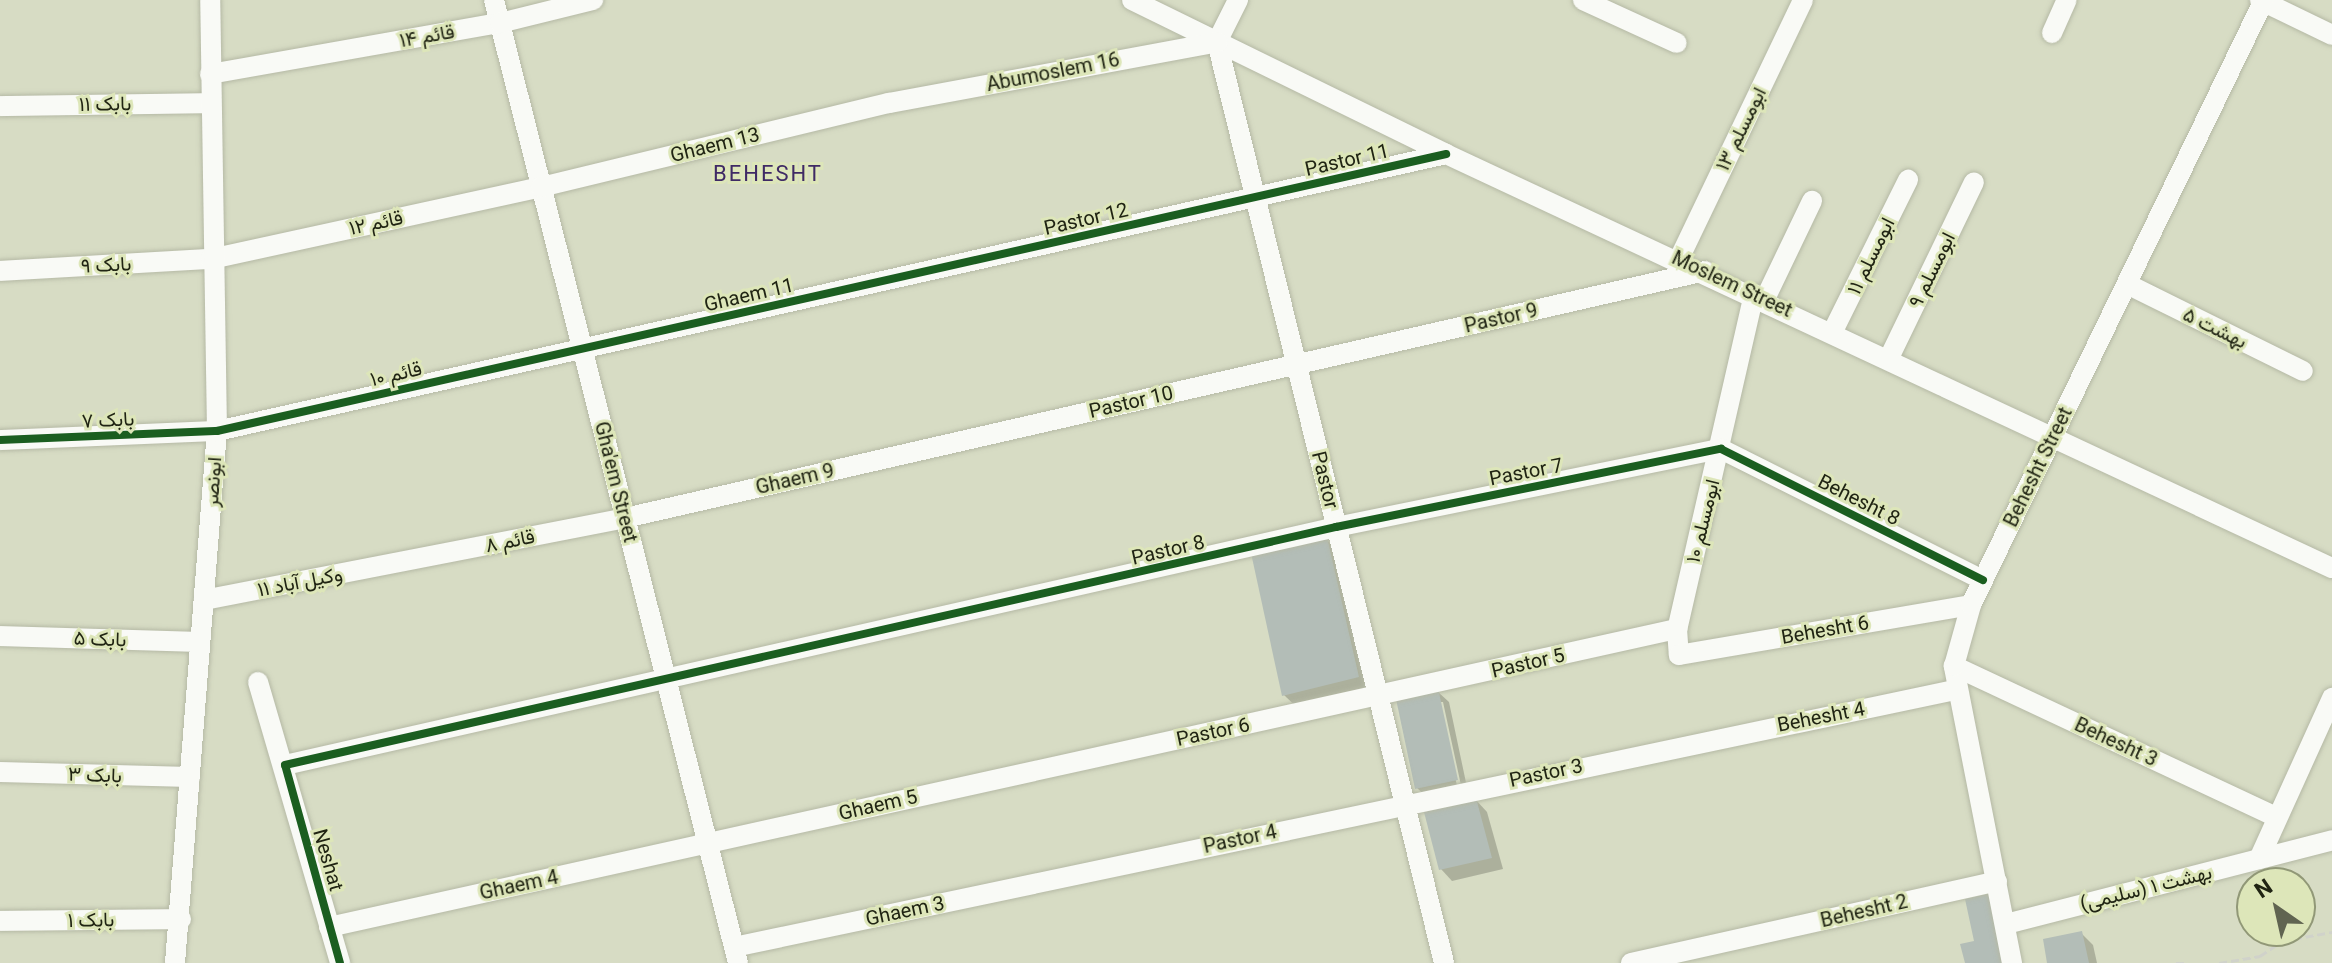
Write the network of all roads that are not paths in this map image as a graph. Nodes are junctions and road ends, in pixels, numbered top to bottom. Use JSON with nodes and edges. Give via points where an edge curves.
{"nodes":[{"id":1,"x":210,"y":0,"type":"edge"},
{"id":2,"x":494,"y":0,"type":"edge"},
{"id":3,"x":593,"y":0,"type":"edge"},
{"id":4,"x":1132,"y":0,"type":"edge"},
{"id":5,"x":1238,"y":0,"type":"edge"},
{"id":6,"x":1583,"y":0,"type":"edge"},
{"id":7,"x":1803,"y":0,"type":"edge"},
{"id":8,"x":2067,"y":0,"type":"edge"},
{"id":9,"x":2263,"y":0,"type":"edge"},
{"id":10,"x":500,"y":23,"type":"junction"},
{"id":11,"x":2052,"y":33,"type":"dead end"},
{"id":12,"x":2332,"y":35,"type":"edge"},
{"id":13,"x":1217,"y":42,"type":"junction"},
{"id":14,"x":1677,"y":43,"type":"dead end"},
{"id":15,"x":210,"y":74,"type":"junction"},
{"id":16,"x":210,"y":103,"type":"junction"},
{"id":17,"x":889,"y":103,"type":"joint"},
{"id":18,"x":0,"y":106,"type":"edge"},
{"id":19,"x":1446,"y":154,"type":"junction"},
{"id":20,"x":1908,"y":180,"type":"dead end"},
{"id":21,"x":1974,"y":182,"type":"dead end"},
{"id":22,"x":541,"y":187,"type":"junction"},
{"id":23,"x":1255,"y":197,"type":"junction"},
{"id":24,"x":1812,"y":201,"type":"dead end"},
{"id":25,"x":211,"y":259,"type":"junction"},
{"id":26,"x":1679,"y":259,"type":"junction"},
{"id":27,"x":0,"y":271,"type":"edge"},
{"id":28,"x":1705,"y":271,"type":"junction"},
{"id":29,"x":924,"y":272,"type":"joint"},
{"id":30,"x":2127,"y":284,"type":"junction"},
{"id":31,"x":1760,"y":297,"type":"junction"},
{"id":32,"x":1833,"y":331,"type":"junction"},
{"id":33,"x":582,"y":349,"type":"junction"},
{"id":34,"x":1889,"y":358,"type":"junction"},
{"id":35,"x":1296,"y":364,"type":"junction"},
{"id":36,"x":2303,"y":371,"type":"dead end"},
{"id":37,"x":217,"y":431,"type":"junction"},
{"id":38,"x":2054,"y":435,"type":"junction"},
{"id":39,"x":0,"y":440,"type":"edge"},
{"id":40,"x":966,"y":440,"type":"joint"},
{"id":41,"x":1721,"y":449,"type":"junction"},
{"id":42,"x":625,"y":518,"type":"junction"},
{"id":43,"x":1336,"y":527,"type":"junction"},
{"id":44,"x":395,"y":563,"type":"joint"},
{"id":45,"x":2332,"y":568,"type":"edge"},
{"id":46,"x":1983,"y":580,"type":"junction"},
{"id":47,"x":204,"y":600,"type":"junction"},
{"id":48,"x":1971,"y":605,"type":"junction"},
{"id":49,"x":1677,"y":629,"type":"junction"},
{"id":50,"x":0,"y":636,"type":"edge"},
{"id":51,"x":199,"y":642,"type":"junction"},
{"id":52,"x":1679,"y":655,"type":"joint"},
{"id":53,"x":1954,"y":666,"type":"junction"},
{"id":54,"x":258,"y":682,"type":"dead end"},
{"id":55,"x":667,"y":683,"type":"junction"},
{"id":56,"x":1955,"y":690,"type":"junction"},
{"id":57,"x":1379,"y":697,"type":"junction"},
{"id":58,"x":2332,"y":698,"type":"edge"},
{"id":59,"x":1687,"y":744,"type":"joint"},
{"id":60,"x":285,"y":765,"type":"junction"},
{"id":61,"x":1048,"y":766,"type":"joint"},
{"id":62,"x":0,"y":772,"type":"edge"},
{"id":63,"x":190,"y":777,"type":"junction"},
{"id":64,"x":1405,"y":803,"type":"junction"},
{"id":65,"x":2277,"y":817,"type":"junction"},
{"id":66,"x":2332,"y":840,"type":"edge"},
{"id":67,"x":708,"y":844,"type":"junction"},
{"id":68,"x":2259,"y":859,"type":"junction"},
{"id":69,"x":1075,"y":874,"type":"joint"},
{"id":70,"x":1997,"y":881,"type":"junction"},
{"id":71,"x":181,"y":919,"type":"junction"},
{"id":72,"x":0,"y":921,"type":"edge"},
{"id":73,"x":2006,"y":924,"type":"junction"},
{"id":74,"x":329,"y":927,"type":"junction"},
{"id":75,"x":736,"y":955,"type":"edge"},
{"id":76,"x":175,"y":963,"type":"edge"},
{"id":77,"x":340,"y":963,"type":"edge"},
{"id":78,"x":1444,"y":963,"type":"edge"},
{"id":79,"x":1631,"y":963,"type":"edge"},
{"id":80,"x":2012,"y":963,"type":"edge"}],
"edges":[{"from":1,"to":15,"type":"street","name":"ابونصر"},
{"from":2,"to":10,"type":"street","name":"Gha'em Street"},
{"from":3,"to":10,"type":"street","name":"قائم ۱۴"},
{"from":4,"to":13,"type":"street","name":"Moslem Street"},
{"from":5,"to":13,"type":"street"},
{"from":6,"to":14,"type":"street"},
{"from":7,"to":26,"type":"street","name":"ابومسلم ۱۳"},
{"from":8,"to":11,"type":"street"},
{"from":9,"to":12,"type":"street"},
{"from":9,"to":30,"type":"street","name":"Behesht Street"},
{"from":10,"to":15,"type":"street","name":"قائم ۱۴"},
{"from":10,"to":22,"type":"street","name":"Gha'em Street"},
{"from":13,"to":17,"type":"street","name":"Abumoslem 16"},
{"from":13,"to":19,"type":"street","name":"Moslem Street"},
{"from":13,"to":23,"type":"street","name":"Pastor"},
{"from":15,"to":16,"type":"street","name":"ابونصر"},
{"from":16,"to":18,"type":"street","name":"بابک ۱۱"},
{"from":16,"to":25,"type":"street","name":"ابونصر"},
{"from":17,"to":22,"type":"street","name":"Ghaem 13"},
{"from":19,"to":23,"type":"street","name":"Pastor 11"},
{"from":19,"to":26,"type":"street","name":"Moslem Street"},
{"from":20,"to":32,"type":"street","name":"ابومسلم ۱۱"},
{"from":21,"to":34,"type":"street","name":"ابومسلم ۹"},
{"from":22,"to":25,"type":"street","name":"قائم ۱۲"},
{"from":22,"to":33,"type":"street","name":"Gha'em Street"},
{"from":23,"to":29,"type":"street","name":"Pastor 12"},
{"from":23,"to":35,"type":"street","name":"Pastor"},
{"from":24,"to":31,"type":"street","name":"ابومسلم ۱۰"},
{"from":25,"to":27,"type":"street","name":"بابک ۹"},
{"from":25,"to":37,"type":"street","name":"ابونصر"},
{"from":26,"to":28,"type":"street","name":"Moslem Street"},
{"from":28,"to":31,"type":"street","name":"Moslem Street"},
{"from":28,"to":35,"type":"street","name":"Pastor 9"},
{"from":29,"to":33,"type":"street","name":"Ghaem 11"},
{"from":30,"to":36,"type":"street","name":"بهشت ۵"},
{"from":30,"to":38,"type":"street","name":"Behesht Street"},
{"from":31,"to":32,"type":"street","name":"Moslem Street"},
{"from":31,"to":41,"type":"street","name":"ابومسلم ۱۰"},
{"from":32,"to":34,"type":"street","name":"Moslem Street"},
{"from":33,"to":37,"type":"street","name":"قائم ۱۰"},
{"from":33,"to":42,"type":"street","name":"Gha'em Street"},
{"from":34,"to":38,"type":"street","name":"Moslem Street"},
{"from":35,"to":40,"type":"street","name":"Pastor 10"},
{"from":35,"to":43,"type":"street","name":"Pastor"},
{"from":37,"to":39,"type":"street","name":"بابک ۷"},
{"from":37,"to":47,"type":"street","name":"ابونصر"},
{"from":38,"to":45,"type":"street","name":"Moslem Street"},
{"from":38,"to":46,"type":"street","name":"Behesht Street"},
{"from":40,"to":42,"type":"street","name":"Ghaem 9"},
{"from":41,"to":43,"type":"street","name":"Pastor 7"},
{"from":41,"to":46,"type":"street","name":"Behesht 8"},
{"from":41,"to":49,"type":"street","name":"ابومسلم ۱۰"},
{"from":42,"to":44,"type":"street","name":"قائم ۸"},
{"from":42,"to":55,"type":"street","name":"Gha'em Street"},
{"from":43,"to":55,"type":"street","name":"Pastor 8"},
{"from":43,"to":57,"type":"street","name":"Pastor"},
{"from":44,"to":47,"type":"street","name":"وکیل آباد ۱۱"},
{"from":46,"to":48,"type":"street","name":"Behesht Street"},
{"from":47,"to":51,"type":"street","name":"ابونصر"},
{"from":48,"to":52,"type":"street","name":"Behesht 6"},
{"from":48,"to":53,"type":"street","name":"Behesht Street"},
{"from":49,"to":52,"type":"street","name":"ابومسلم ۱۰"},
{"from":49,"to":57,"type":"street","name":"Pastor 5"},
{"from":50,"to":51,"type":"street","name":"بابک ۵"},
{"from":51,"to":63,"type":"street","name":"ابونصر"},
{"from":53,"to":56,"type":"street","name":"Behesht Street"},
{"from":53,"to":65,"type":"street","name":"Behesht 3"},
{"from":54,"to":60,"type":"street","name":"Neshat"},
{"from":55,"to":60,"type":"street","name":"Pastor 8"},
{"from":55,"to":67,"type":"street","name":"Gha'em Street"},
{"from":56,"to":59,"type":"street","name":"Behesht 4"},
{"from":56,"to":70,"type":"street","name":"Behesht Street"},
{"from":57,"to":61,"type":"street","name":"Pastor 6"},
{"from":57,"to":64,"type":"street","name":"Pastor"},
{"from":58,"to":65,"type":"street"},
{"from":59,"to":64,"type":"street","name":"Pastor 3"},
{"from":60,"to":74,"type":"street","name":"Neshat"},
{"from":61,"to":67,"type":"street","name":"Ghaem 5"},
{"from":62,"to":63,"type":"street","name":"بابک ۳"},
{"from":63,"to":71,"type":"street","name":"ابونصر"},
{"from":64,"to":69,"type":"street","name":"Pastor 4"},
{"from":64,"to":78,"type":"street","name":"Pastor"},
{"from":65,"to":68,"type":"street"},
{"from":66,"to":68,"type":"street","name":"بهشت ۱ (سلیمی)"},
{"from":67,"to":74,"type":"street","name":"Ghaem 4"},
{"from":67,"to":75,"type":"street","name":"Gha'em Street"},
{"from":68,"to":73,"type":"street","name":"بهشت ۱ (سلیمی)"},
{"from":69,"to":75,"type":"street","name":"Ghaem 3"},
{"from":70,"to":73,"type":"street","name":"Behesht Street"},
{"from":70,"to":79,"type":"street","name":"Behesht 2"},
{"from":71,"to":72,"type":"street","name":"بابک ۱"},
{"from":71,"to":76,"type":"street","name":"ابونصر"},
{"from":73,"to":80,"type":"street","name":"Behesht Street"},
{"from":74,"to":77,"type":"street","name":"Neshat"}]}
